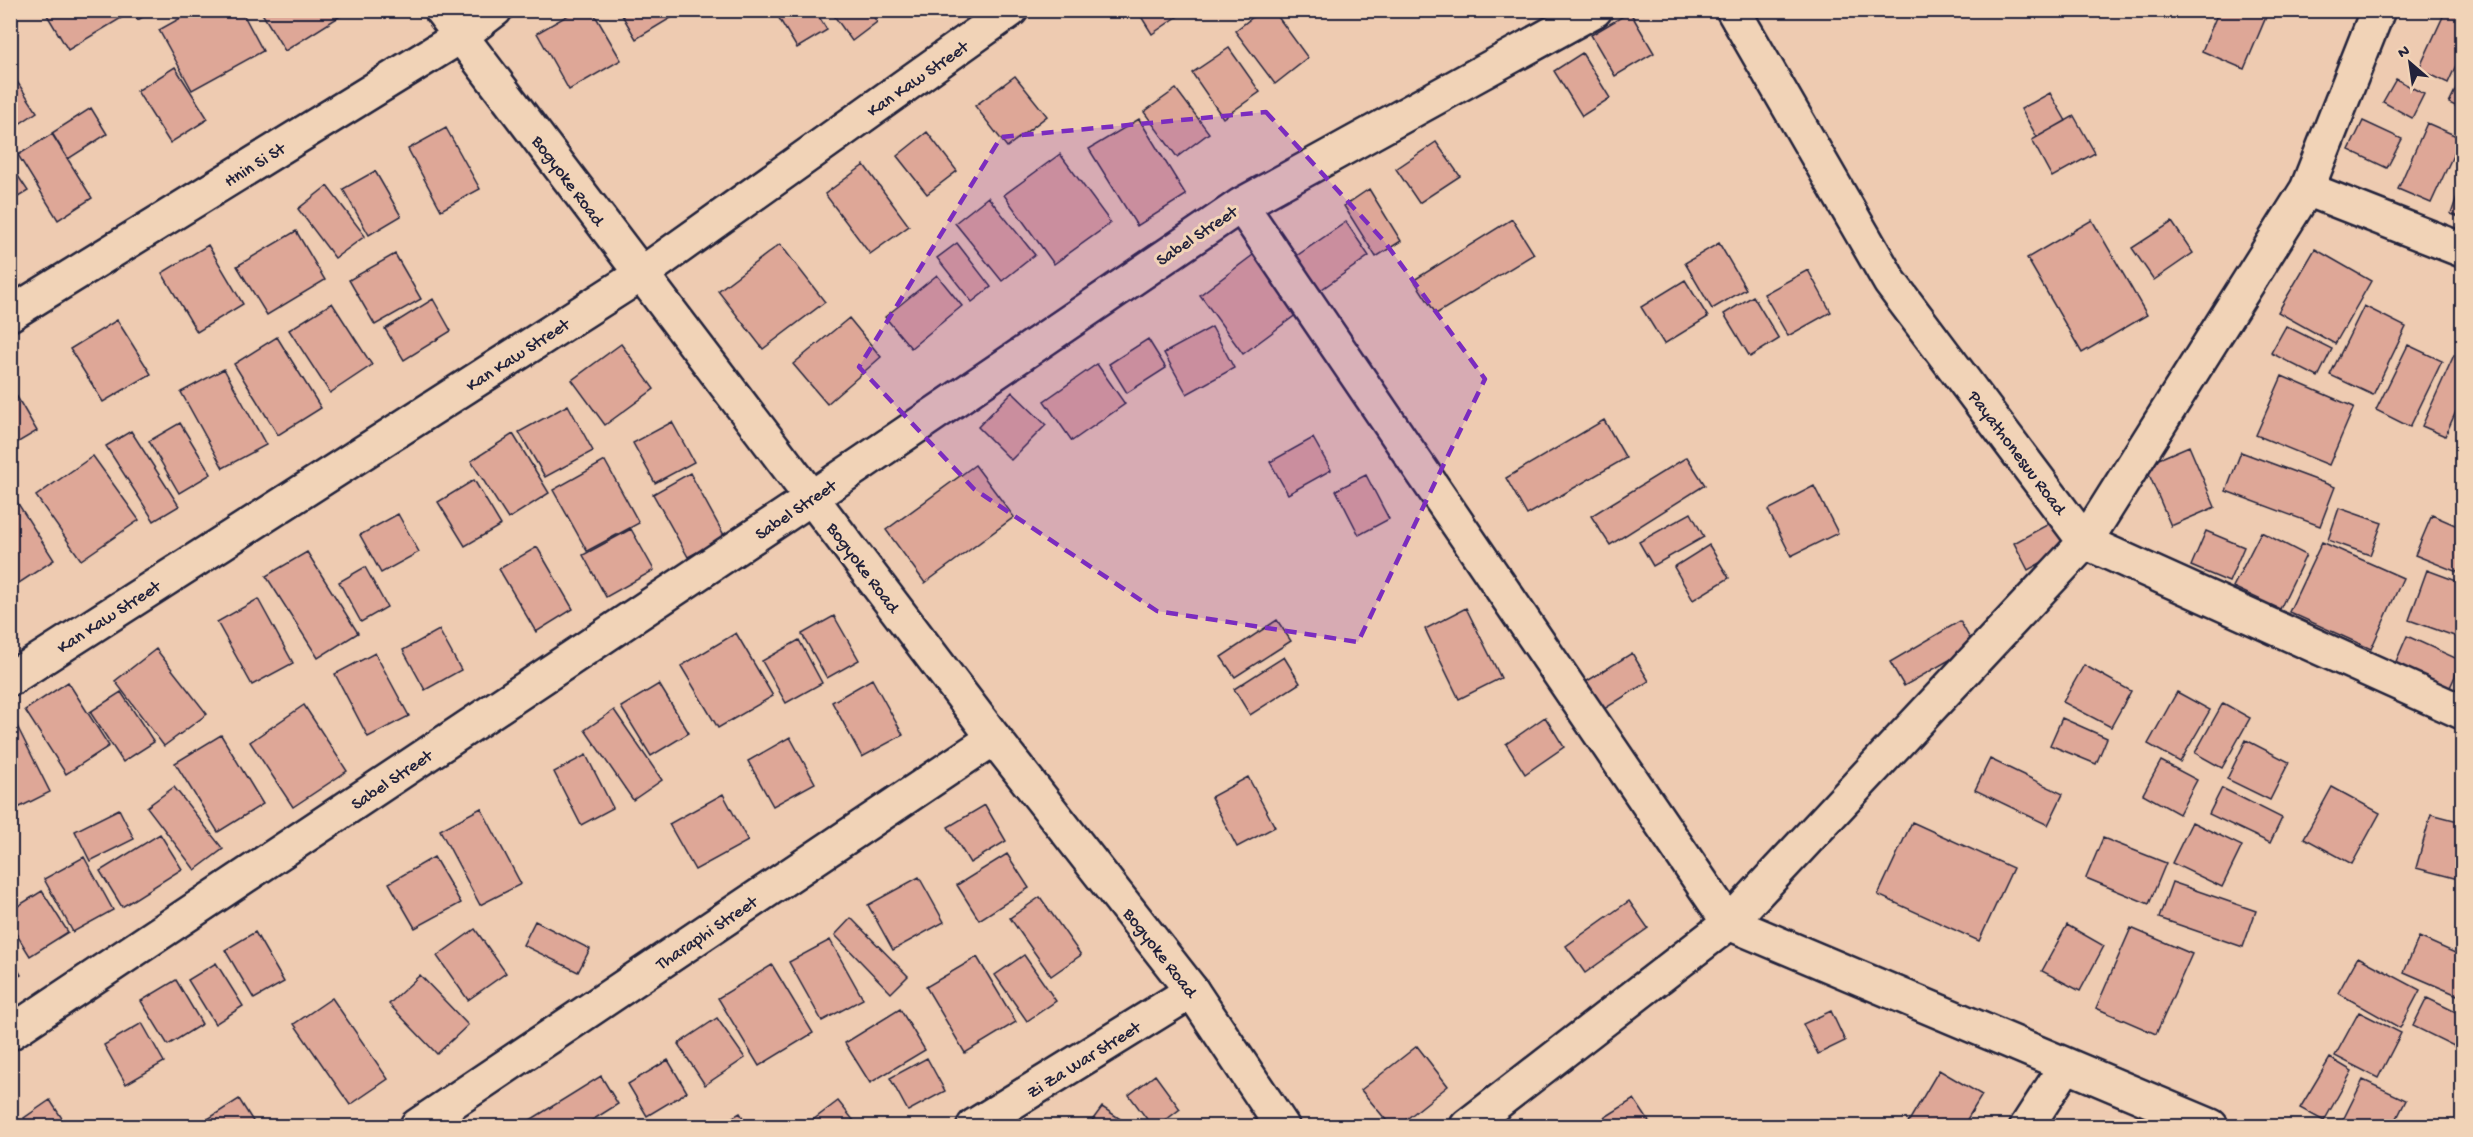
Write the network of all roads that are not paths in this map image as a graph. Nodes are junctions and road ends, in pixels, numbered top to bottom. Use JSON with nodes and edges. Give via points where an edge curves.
{"nodes":[{"id":1,"x":441,"y":10,"type":"edge"},
{"id":2,"x":495,"y":10,"type":"edge"},
{"id":3,"x":1011,"y":10,"type":"edge"},
{"id":4,"x":1595,"y":10,"type":"edge"},
{"id":5,"x":1733,"y":10,"type":"edge"},
{"id":6,"x":2378,"y":10,"type":"edge"},
{"id":7,"x":460,"y":36,"type":"junction"},
{"id":8,"x":2307,"y":189,"type":"junction"},
{"id":9,"x":1241,"y":205,"type":"junction"},
{"id":10,"x":2463,"y":250,"type":"edge"},
{"id":11,"x":640,"y":275,"type":"junction"},
{"id":12,"x":10,"y":314,"type":"edge"},
{"id":13,"x":811,"y":498,"type":"junction"},
{"id":14,"x":2085,"y":542,"type":"junction"},
{"id":15,"x":10,"y":679,"type":"edge"},
{"id":16,"x":2463,"y":712,"type":"edge"},
{"id":17,"x":994,"y":738,"type":"junction"},
{"id":18,"x":1729,"y":923,"type":"junction"},
{"id":19,"x":1192,"y":991,"type":"junction"},
{"id":20,"x":10,"y":1033,"type":"edge"},
{"id":21,"x":2066,"y":1066,"type":"junction"},
{"id":22,"x":417,"y":1126,"type":"edge"},
{"id":23,"x":974,"y":1126,"type":"edge"},
{"id":24,"x":1282,"y":1126,"type":"edge"},
{"id":25,"x":1467,"y":1126,"type":"edge"},
{"id":26,"x":2027,"y":1126,"type":"edge"},
{"id":27,"x":2211,"y":1126,"type":"edge"}],
"edges":[{"from":1,"to":7,"type":"street","name":"Bogyoke Road"},
{"from":2,"to":7,"type":"street","name":"Hnin Si St"},
{"from":3,"to":11,"type":"street","name":"Kan Kaw Street"},
{"from":4,"to":9,"type":"street","name":"Sabel Street"},
{"from":5,"to":14,"type":"street","name":"Payathonesuu Road","via":[[1890,282]]},
{"from":6,"to":8,"type":"street"},
{"from":7,"to":11,"type":"street","name":"Bogyoke Road"},
{"from":7,"to":12,"type":"street","name":"Hnin Si St"},
{"from":8,"to":10,"type":"street"},
{"from":8,"to":14,"type":"street"},
{"from":9,"to":13,"type":"street","name":"Sabel Street"},
{"from":9,"to":18,"type":"street"},
{"from":11,"to":13,"type":"street","name":"Bogyoke Road"},
{"from":11,"to":15,"type":"street","name":"Kan Kaw Street"},
{"from":13,"to":17,"type":"street","name":"Bogyoke Road"},
{"from":13,"to":20,"type":"street","name":"Sabel Street"},
{"from":14,"to":16,"type":"street","name":"Payathonesuu Road"},
{"from":14,"to":18,"type":"street"},
{"from":17,"to":19,"type":"street","name":"Bogyoke Road"},
{"from":17,"to":22,"type":"street","name":"Tharaphi Street"},
{"from":18,"to":21,"type":"street"},
{"from":18,"to":25,"type":"street"},
{"from":19,"to":23,"type":"street","name":"Zi Za War Street"},
{"from":19,"to":24,"type":"street","name":"Bogyoke Road"},
{"from":21,"to":26,"type":"street"},
{"from":21,"to":27,"type":"street"}]}
